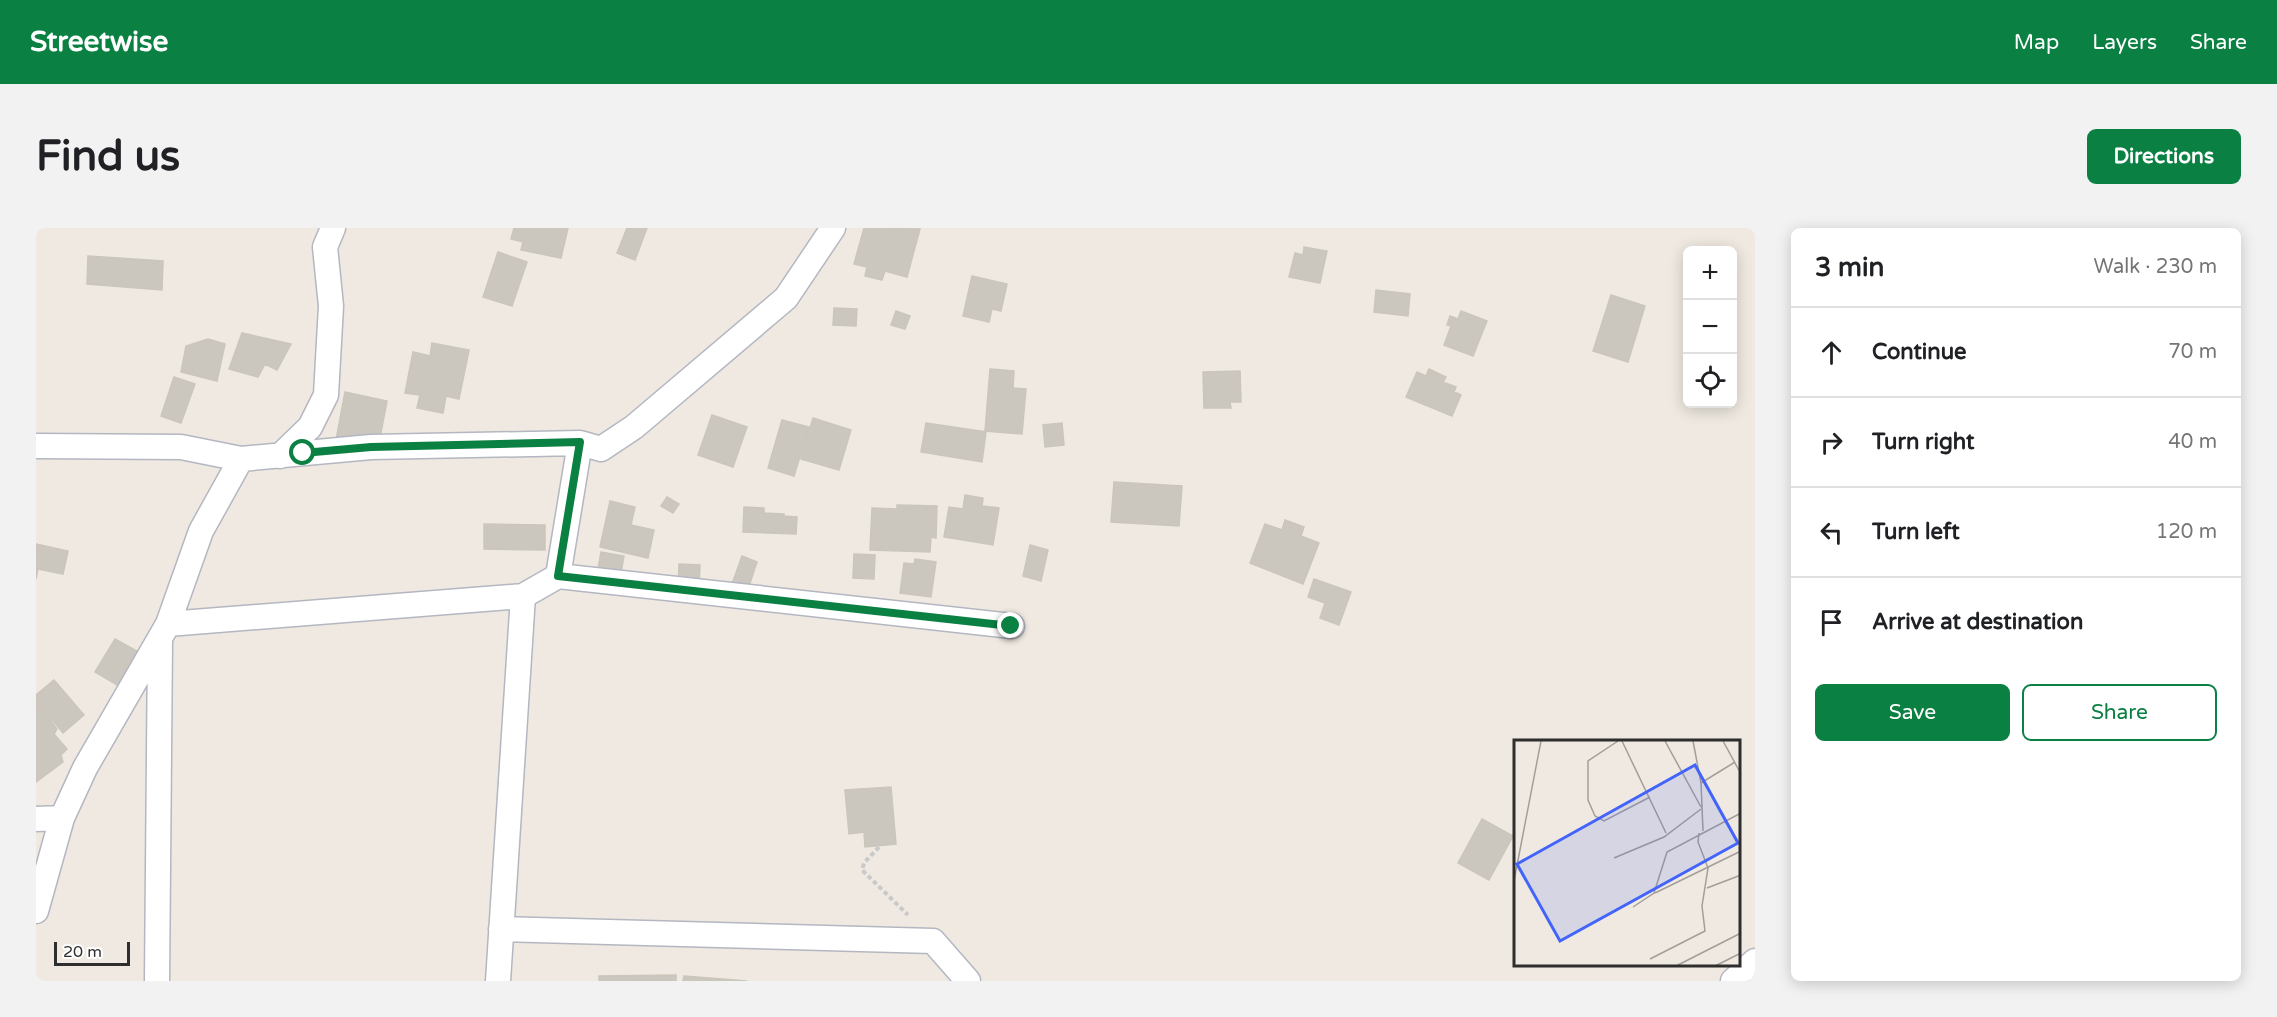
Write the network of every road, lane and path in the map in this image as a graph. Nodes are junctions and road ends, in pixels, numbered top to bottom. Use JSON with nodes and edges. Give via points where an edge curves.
{"nodes":[{"id":1,"x":333,"y":228,"type":"edge"},
{"id":2,"x":833,"y":228,"type":"edge"},
{"id":3,"x":580,"y":442,"type":"junction"},
{"id":4,"x":36,"y":447,"type":"edge"},
{"id":5,"x":280,"y":456,"type":"junction"},
{"id":6,"x":241,"y":459,"type":"junction"},
{"id":7,"x":558,"y":576,"type":"junction"},
{"id":8,"x":523,"y":596,"type":"junction"},
{"id":9,"x":1011,"y":626,"type":"dead end"},
{"id":10,"x":164,"y":632,"type":"junction"},
{"id":11,"x":62,"y":818,"type":"junction"},
{"id":12,"x":36,"y":819,"type":"edge"},
{"id":13,"x":879,"y":847,"type":"dead end"},
{"id":14,"x":36,"y":911,"type":"edge"},
{"id":15,"x":501,"y":928,"type":"junction"},
{"id":16,"x":933,"y":941,"type":"junction"},
{"id":17,"x":1755,"y":961,"type":"edge"},
{"id":18,"x":157,"y":981,"type":"edge"},
{"id":19,"x":498,"y":981,"type":"edge"},
{"id":20,"x":968,"y":981,"type":"edge"},
{"id":21,"x":1734,"y":981,"type":"edge"}],
"edges":[{"from":1,"to":5,"type":"street","via":[[325,247],[331,306],[326,395],[310,427]]},
{"from":2,"to":3,"type":"street","via":[[786,298],[634,427],[601,448]]},
{"from":3,"to":5,"type":"street","via":[[371,447]]},
{"from":3,"to":7,"type":"street"},
{"from":4,"to":6,"type":"street","via":[[181,447]]},
{"from":5,"to":6,"type":"street"},
{"from":6,"to":10,"type":"street","via":[[201,531]]},
{"from":7,"to":8,"type":"street"},
{"from":7,"to":9,"type":"street"},
{"from":8,"to":10,"type":"street"},
{"from":8,"to":15,"type":"street"},
{"from":10,"to":11,"type":"street","via":[[85,768]]},
{"from":10,"to":18,"type":"street"},
{"from":11,"to":12,"type":"street"},
{"from":11,"to":14,"type":"street"},
{"from":13,"to":16,"type":"path","via":[[862,870]]},
{"from":15,"to":16,"type":"street"},
{"from":15,"to":19,"type":"street"},
{"from":16,"to":20,"type":"street"},
{"from":17,"to":21,"type":"street"}]}
